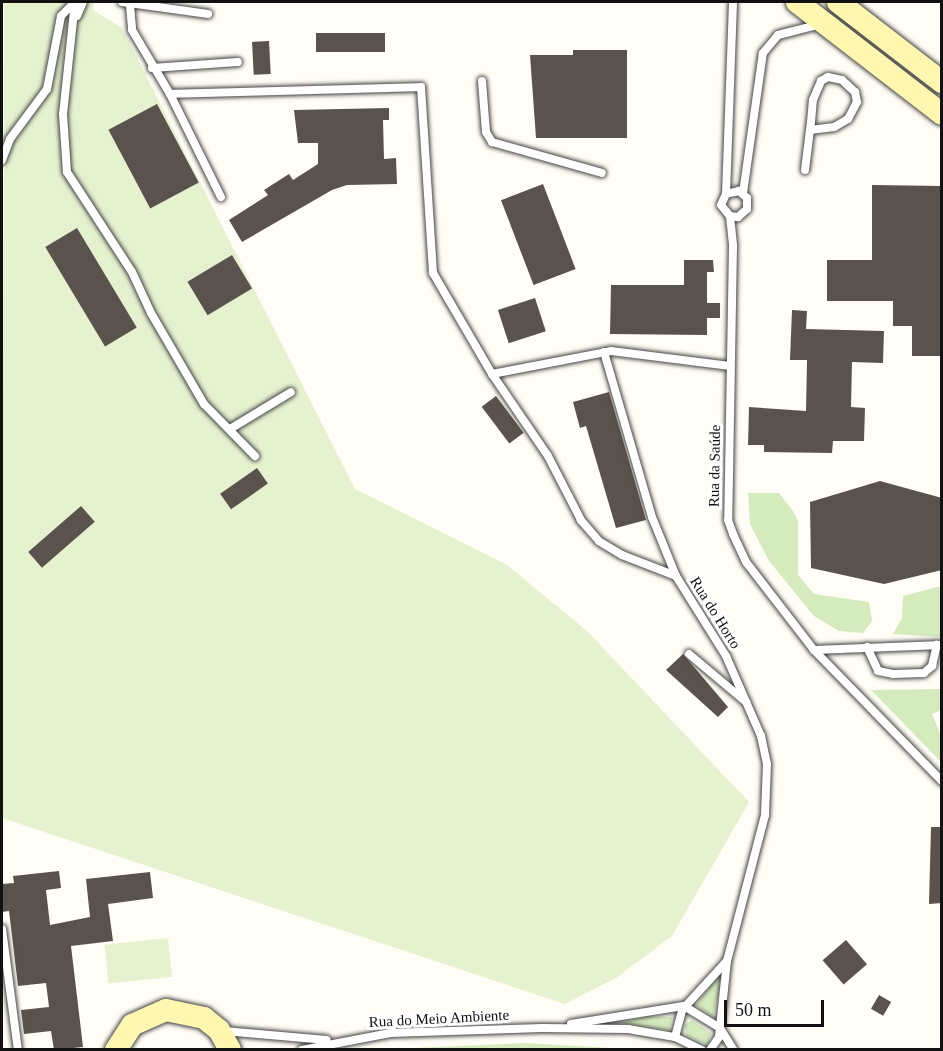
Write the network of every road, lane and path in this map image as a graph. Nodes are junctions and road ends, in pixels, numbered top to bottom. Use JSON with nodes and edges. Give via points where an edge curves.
{"nodes":[{"id":1,"x":79,"y":2,"type":"edge"},
{"id":2,"x":734,"y":2,"type":"edge"},
{"id":3,"x":797,"y":2,"type":"edge"},
{"id":4,"x":838,"y":2,"type":"edge"},
{"id":5,"x":126,"y":3,"type":"edge"},
{"id":6,"x":208,"y":14,"type":"dead end"},
{"id":7,"x":824,"y":23,"type":"junction"},
{"id":8,"x":238,"y":62,"type":"dead end"},
{"id":9,"x":152,"y":68,"type":"junction"},
{"id":10,"x":482,"y":81,"type":"dead end"},
{"id":11,"x":942,"y":82,"type":"edge"},
{"id":12,"x":171,"y":94,"type":"junction"},
{"id":13,"x":942,"y":114,"type":"edge"},
{"id":14,"x":810,"y":130,"type":"junction"},
{"id":15,"x":9,"y":139,"type":"junction"},
{"id":16,"x":2,"y":145,"type":"edge"},
{"id":17,"x":2,"y":160,"type":"edge"},
{"id":18,"x":805,"y":170,"type":"dead end"},
{"id":19,"x":602,"y":173,"type":"dead end"},
{"id":20,"x":743,"y":193,"type":"junction"},
{"id":21,"x":726,"y":194,"type":"junction"},
{"id":22,"x":221,"y":197,"type":"dead end"},
{"id":23,"x":729,"y":216,"type":"junction"},
{"id":24,"x":604,"y":352,"type":"junction"},
{"id":25,"x":730,"y":366,"type":"junction"},
{"id":26,"x":492,"y":374,"type":"junction"},
{"id":27,"x":291,"y":392,"type":"dead end"},
{"id":28,"x":230,"y":429,"type":"junction"},
{"id":29,"x":255,"y":456,"type":"dead end"},
{"id":30,"x":676,"y":576,"type":"junction"},
{"id":31,"x":939,"y":645,"type":"edge"},
{"id":32,"x":867,"y":647,"type":"junction"},
{"id":33,"x":814,"y":650,"type":"junction"},
{"id":34,"x":689,"y":654,"type":"dead end"},
{"id":35,"x":746,"y":702,"type":"junction"},
{"id":36,"x":942,"y":781,"type":"edge"},
{"id":37,"x":2,"y":929,"type":"edge"},
{"id":38,"x":727,"y":961,"type":"junction"},
{"id":39,"x":684,"y":1006,"type":"junction"},
{"id":40,"x":542,"y":1028,"type":"junction"},
{"id":41,"x":720,"y":1028,"type":"junction"},
{"id":42,"x":675,"y":1037,"type":"junction"},
{"id":43,"x":224,"y":1040,"type":"edge"},
{"id":44,"x":337,"y":1040,"type":"junction"},
{"id":45,"x":18,"y":1050,"type":"edge"},
{"id":46,"x":116,"y":1050,"type":"edge"},
{"id":47,"x":302,"y":1050,"type":"edge"},
{"id":48,"x":702,"y":1050,"type":"edge"},
{"id":49,"x":710,"y":1050,"type":"edge"},
{"id":50,"x":734,"y":1050,"type":"edge"}],
"edges":[{"from":1,"to":15,"type":"lane","via":[[61,15],[47,89]]},
{"from":1,"to":28,"type":"lane","via":[[63,114],[67,172],[132,272],[204,404]]},
{"from":2,"to":21,"type":"lane","name":"Rua da Saúde"},
{"from":3,"to":7,"type":"main road"},
{"from":4,"to":11,"type":"main road"},
{"from":5,"to":6,"type":"lane"},
{"from":5,"to":9,"type":"lane","via":[[132,30]]},
{"from":7,"to":13,"type":"main road"},
{"from":7,"to":20,"type":"lane","via":[[778,35],[763,53]]},
{"from":8,"to":9,"type":"lane"},
{"from":9,"to":12,"type":"lane"},
{"from":10,"to":19,"type":"lane","via":[[486,132],[492,142]]},
{"from":12,"to":22,"type":"lane"},
{"from":12,"to":26,"type":"lane","name":"Rua do Horto","via":[[421,87],[433,273]]},
{"from":14,"to":14,"type":"lane","via":[[821,81],[828,77],[842,80],[855,92],[857,102],[848,119],[834,127]]},
{"from":14,"to":18,"type":"lane"},
{"from":15,"to":16,"type":"lane"},
{"from":15,"to":17,"type":"lane"},
{"from":20,"to":21,"type":"lane"},
{"from":20,"to":23,"type":"lane","via":[[748,203],[745,213]]},
{"from":21,"to":23,"type":"lane","name":"Rua da Saúde","via":[[721,205]]},
{"from":23,"to":25,"type":"lane","name":"Rua da Saúde"},
{"from":24,"to":25,"type":"lane"},
{"from":24,"to":26,"type":"lane"},
{"from":24,"to":30,"type":"lane","via":[[652,517]]},
{"from":25,"to":33,"type":"lane","name":"Rua da Saúde","via":[[728,520],[746,562]]},
{"from":26,"to":30,"type":"lane","name":"Rua do Horto","via":[[548,456],[587,527],[622,555]]},
{"from":27,"to":28,"type":"lane"},
{"from":28,"to":29,"type":"lane"},
{"from":30,"to":35,"type":"lane","name":"Rua do Horto","via":[[726,656]]},
{"from":31,"to":32,"type":"lane"},
{"from":31,"to":32,"type":"lane","via":[[932,666],[924,673],[893,674],[878,671]]},
{"from":32,"to":33,"type":"lane"},
{"from":33,"to":36,"type":"lane","name":"Rua da Saúde"},
{"from":34,"to":35,"type":"lane"},
{"from":35,"to":38,"type":"lane","name":"Rua do Horto","via":[[761,736],[768,787],[765,815]]},
{"from":37,"to":45,"type":"lane"},
{"from":38,"to":39,"type":"lane","name":"Rua do Horto"},
{"from":38,"to":41,"type":"lane","name":"Rua do Horto"},
{"from":39,"to":40,"type":"lane","name":"Rua do Meio Ambiente"},
{"from":39,"to":41,"type":"lane"},
{"from":39,"to":42,"type":"lane","via":[[676,1021]]},
{"from":40,"to":42,"type":"lane","name":"Rua do Meio Ambiente","via":[[628,1029]]},
{"from":40,"to":44,"type":"lane","name":"Rua do Meio Ambiente","via":[[432,1030]]},
{"from":41,"to":49,"type":"lane","name":"Rua do Horto"},
{"from":41,"to":50,"type":"lane"},
{"from":42,"to":48,"type":"lane","name":"Rua do Meio Ambiente"},
{"from":43,"to":44,"type":"lane","name":"Rua do Meio Ambiente"},
{"from":43,"to":46,"type":"main road","via":[[195,1014],[166,1010],[132,1025]]},
{"from":44,"to":47,"type":"lane","name":"Rua do Meio Ambiente"}]}
